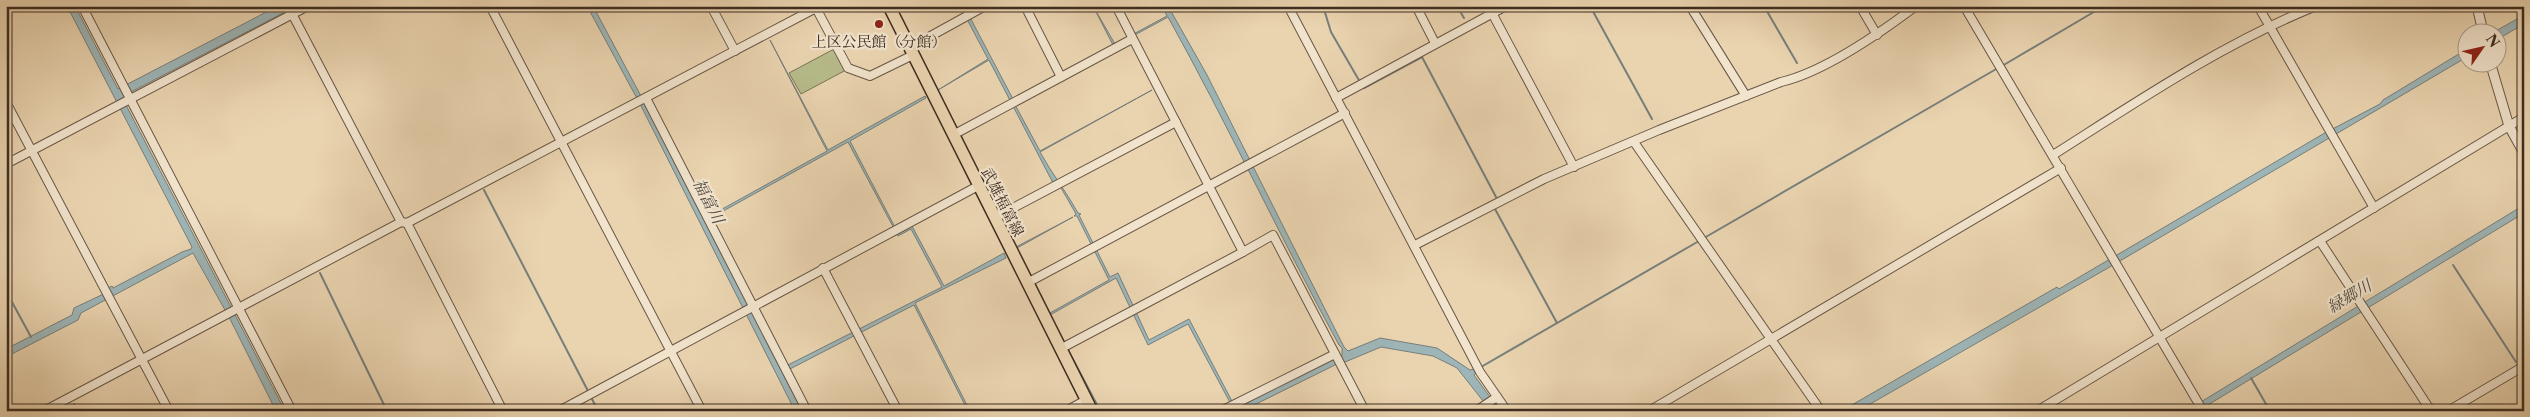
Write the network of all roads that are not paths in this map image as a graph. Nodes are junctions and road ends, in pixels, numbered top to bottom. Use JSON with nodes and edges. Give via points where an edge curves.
{"nodes":[{"id":1,"x":82,"y":6,"type":"edge"},
{"id":2,"x":308,"y":6,"type":"edge"},
{"id":3,"x":490,"y":6,"type":"edge"},
{"id":4,"x":712,"y":6,"type":"edge"},
{"id":5,"x":889,"y":6,"type":"edge"},
{"id":6,"x":985,"y":6,"type":"edge"},
{"id":7,"x":1025,"y":6,"type":"edge"},
{"id":8,"x":1116,"y":6,"type":"edge"},
{"id":9,"x":1288,"y":6,"type":"edge"},
{"id":10,"x":1416,"y":6,"type":"edge"},
{"id":11,"x":1506,"y":6,"type":"edge"},
{"id":12,"x":1690,"y":6,"type":"edge"},
{"id":13,"x":1860,"y":6,"type":"edge"},
{"id":14,"x":1916,"y":6,"type":"edge"},
{"id":15,"x":1964,"y":6,"type":"edge"},
{"id":16,"x":2258,"y":6,"type":"edge"},
{"id":17,"x":2316,"y":6,"type":"edge"},
{"id":18,"x":2477,"y":6,"type":"edge"},
{"id":19,"x":289,"y":10,"type":"edge"},
{"id":20,"x":1492,"y":13,"type":"junction"},
{"id":21,"x":2481,"y":22,"type":"edge"},
{"id":22,"x":2268,"y":25,"type":"junction"},
{"id":23,"x":1876,"y":35,"type":"junction"},
{"id":24,"x":1131,"y":36,"type":"junction"},
{"id":25,"x":1435,"y":43,"type":"junction"},
{"id":26,"x":735,"y":51,"type":"junction"},
{"id":27,"x":911,"y":51,"type":"junction"},
{"id":28,"x":2493,"y":72,"type":"edge"},
{"id":29,"x":1060,"y":74,"type":"junction"},
{"id":30,"x":1746,"y":96,"type":"junction"},
{"id":31,"x":646,"y":98,"type":"junction"},
{"id":32,"x":1336,"y":98,"type":"junction"},
{"id":33,"x":126,"y":100,"type":"junction"},
{"id":34,"x":6,"y":102,"type":"edge"},
{"id":35,"x":1345,"y":113,"type":"junction"},
{"id":36,"x":2524,"y":117,"type":"edge"},
{"id":37,"x":1176,"y":122,"type":"junction"},
{"id":38,"x":2509,"y":126,"type":"junction"},
{"id":39,"x":953,"y":135,"type":"junction"},
{"id":40,"x":562,"y":142,"type":"junction"},
{"id":41,"x":1634,"y":142,"type":"junction"},
{"id":42,"x":32,"y":150,"type":"junction"},
{"id":43,"x":2524,"y":153,"type":"edge"},
{"id":44,"x":2053,"y":155,"type":"junction"},
{"id":45,"x":6,"y":164,"type":"edge"},
{"id":46,"x":1574,"y":167,"type":"junction"},
{"id":47,"x":2062,"y":168,"type":"junction"},
{"id":48,"x":978,"y":186,"type":"junction"},
{"id":49,"x":1209,"y":186,"type":"junction"},
{"id":50,"x":2374,"y":208,"type":"junction"},
{"id":51,"x":994,"y":218,"type":"junction"},
{"id":52,"x":404,"y":223,"type":"junction"},
{"id":53,"x":2320,"y":241,"type":"junction"},
{"id":54,"x":1415,"y":246,"type":"junction"},
{"id":55,"x":1243,"y":252,"type":"junction"},
{"id":56,"x":823,"y":268,"type":"junction"},
{"id":57,"x":1030,"y":282,"type":"junction"},
{"id":58,"x":752,"y":307,"type":"junction"},
{"id":59,"x":233,"y":311,"type":"junction"},
{"id":60,"x":2160,"y":337,"type":"junction"},
{"id":61,"x":1771,"y":340,"type":"junction"},
{"id":62,"x":1064,"y":347,"type":"junction"},
{"id":63,"x":670,"y":351,"type":"junction"},
{"id":64,"x":143,"y":358,"type":"junction"},
{"id":65,"x":1337,"y":358,"type":"junction"},
{"id":66,"x":2524,"y":366,"type":"edge"},
{"id":67,"x":1495,"y":398,"type":"junction"},
{"id":68,"x":1086,"y":400,"type":"junction"},
{"id":69,"x":44,"y":411,"type":"edge"},
{"id":70,"x":168,"y":411,"type":"edge"},
{"id":71,"x":292,"y":411,"type":"edge"},
{"id":72,"x":503,"y":411,"type":"edge"},
{"id":73,"x":559,"y":411,"type":"edge"},
{"id":74,"x":702,"y":411,"type":"edge"},
{"id":75,"x":807,"y":411,"type":"edge"},
{"id":76,"x":898,"y":411,"type":"edge"},
{"id":77,"x":1066,"y":411,"type":"edge"},
{"id":78,"x":1092,"y":411,"type":"edge"},
{"id":79,"x":1221,"y":411,"type":"edge"},
{"id":80,"x":1365,"y":411,"type":"edge"},
{"id":81,"x":1476,"y":411,"type":"edge"},
{"id":82,"x":1507,"y":411,"type":"edge"},
{"id":83,"x":1649,"y":411,"type":"edge"},
{"id":84,"x":1821,"y":411,"type":"edge"},
{"id":85,"x":2037,"y":411,"type":"edge"},
{"id":86,"x":2204,"y":411,"type":"edge"},
{"id":87,"x":2431,"y":411,"type":"edge"},
{"id":88,"x":2448,"y":411,"type":"edge"}],
"edges":[{"from":1,"to":33,"type":"street","via":[[123,84]]},
{"from":2,"to":19,"type":"street"},
{"from":3,"to":40,"type":"street"},
{"from":4,"to":26,"type":"street"},
{"from":5,"to":27,"type":"main road","name":"武雄福富線"},
{"from":6,"to":27,"type":"street"},
{"from":7,"to":29,"type":"street"},
{"from":8,"to":24,"type":"street"},
{"from":9,"to":32,"type":"street"},
{"from":10,"to":25,"type":"street"},
{"from":11,"to":20,"type":"street"},
{"from":12,"to":30,"type":"street"},
{"from":13,"to":23,"type":"street"},
{"from":14,"to":23,"type":"street"},
{"from":15,"to":44,"type":"street"},
{"from":16,"to":22,"type":"street"},
{"from":17,"to":22,"type":"street"},
{"from":18,"to":21,"type":"street"},
{"from":19,"to":33,"type":"street"},
{"from":19,"to":52,"type":"street"},
{"from":20,"to":25,"type":"street"},
{"from":20,"to":46,"type":"street"},
{"from":22,"to":44,"type":"street","via":[[2174,77]]},
{"from":22,"to":50,"type":"street"},
{"from":23,"to":30,"type":"street","via":[[1798,78]]},
{"from":24,"to":29,"type":"street"},
{"from":24,"to":37,"type":"street"},
{"from":25,"to":32,"type":"street"},
{"from":26,"to":27,"type":"street","via":[[816,8],[848,68],[870,76]]},
{"from":26,"to":31,"type":"street"},
{"from":27,"to":39,"type":"main road","name":"武雄福富線"},
{"from":28,"to":38,"type":"street"},
{"from":29,"to":39,"type":"street"},
{"from":30,"to":41,"type":"street"},
{"from":31,"to":40,"type":"street"},
{"from":31,"to":58,"type":"street"},
{"from":32,"to":35,"type":"street"},
{"from":33,"to":42,"type":"street"},
{"from":33,"to":59,"type":"street"},
{"from":34,"to":42,"type":"street"},
{"from":35,"to":49,"type":"street"},
{"from":35,"to":54,"type":"street"},
{"from":36,"to":38,"type":"street"},
{"from":37,"to":49,"type":"street"},
{"from":37,"to":51,"type":"street"},
{"from":38,"to":43,"type":"street"},
{"from":38,"to":50,"type":"street"},
{"from":39,"to":48,"type":"main road","name":"武雄福富線"},
{"from":40,"to":52,"type":"street"},
{"from":40,"to":63,"type":"street"},
{"from":41,"to":46,"type":"street"},
{"from":41,"to":61,"type":"street"},
{"from":42,"to":45,"type":"street"},
{"from":42,"to":64,"type":"street"},
{"from":44,"to":47,"type":"street"},
{"from":46,"to":54,"type":"street","via":[[1544,179]]},
{"from":47,"to":60,"type":"street"},
{"from":47,"to":61,"type":"street"},
{"from":48,"to":51,"type":"main road","name":"武雄福富線"},
{"from":48,"to":56,"type":"street"},
{"from":49,"to":55,"type":"street"},
{"from":49,"to":57,"type":"street"},
{"from":50,"to":53,"type":"street"},
{"from":51,"to":57,"type":"main road","name":"武雄福富線"},
{"from":52,"to":59,"type":"street"},
{"from":52,"to":72,"type":"street"},
{"from":53,"to":60,"type":"street"},
{"from":53,"to":87,"type":"street"},
{"from":54,"to":67,"type":"street"},
{"from":55,"to":62,"type":"street"},
{"from":55,"to":65,"type":"street","via":[[1273,235]]},
{"from":56,"to":58,"type":"street"},
{"from":56,"to":76,"type":"street"},
{"from":57,"to":62,"type":"main road","name":"武雄福富線"},
{"from":58,"to":63,"type":"street"},
{"from":58,"to":75,"type":"street"},
{"from":59,"to":64,"type":"street"},
{"from":59,"to":71,"type":"street"},
{"from":60,"to":85,"type":"street"},
{"from":60,"to":86,"type":"street"},
{"from":61,"to":83,"type":"street"},
{"from":61,"to":84,"type":"street"},
{"from":62,"to":68,"type":"main road","name":"武雄福富線"},
{"from":63,"to":73,"type":"street"},
{"from":63,"to":74,"type":"street"},
{"from":64,"to":69,"type":"street"},
{"from":64,"to":70,"type":"street"},
{"from":65,"to":79,"type":"street"},
{"from":65,"to":80,"type":"street"},
{"from":66,"to":88,"type":"street"},
{"from":67,"to":81,"type":"street"},
{"from":67,"to":82,"type":"street"},
{"from":68,"to":77,"type":"street"},
{"from":68,"to":78,"type":"main road","name":"武雄福富線"}]}
